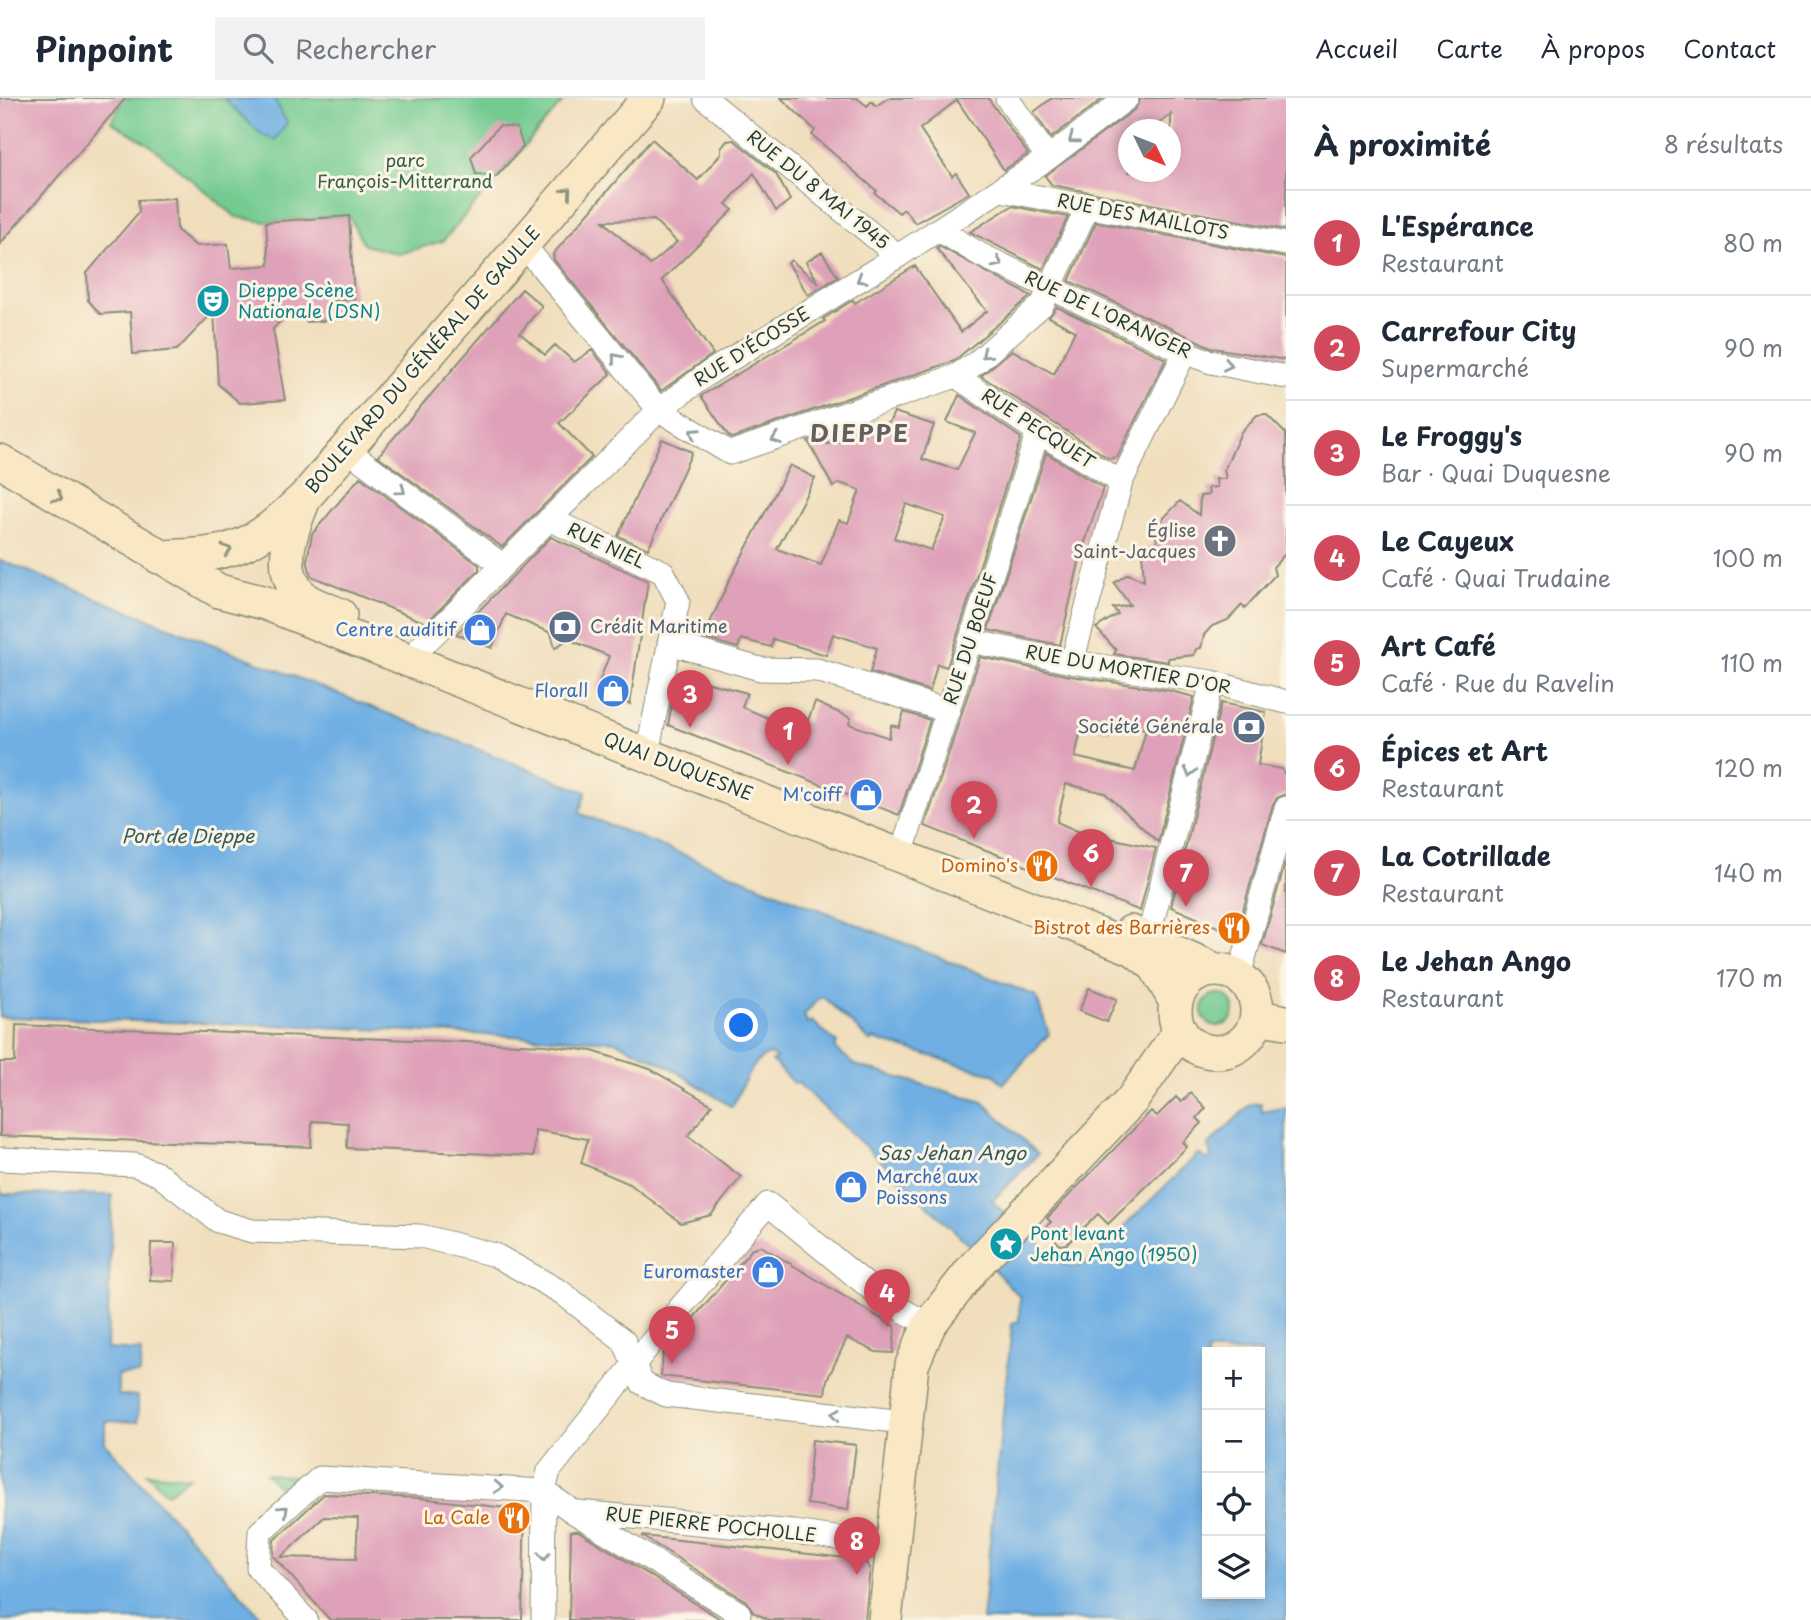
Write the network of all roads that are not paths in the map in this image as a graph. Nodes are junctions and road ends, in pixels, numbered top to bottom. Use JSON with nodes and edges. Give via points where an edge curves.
{"nodes":[{"id":1,"x":649,"y":98,"type":"edge"},
{"id":2,"x":705,"y":98,"type":"edge"},
{"id":3,"x":1007,"y":98,"type":"edge"},
{"id":4,"x":1127,"y":98,"type":"edge"},
{"id":5,"x":1048,"y":158,"type":"junction"},
{"id":6,"x":1001,"y":190,"type":"junction"},
{"id":7,"x":1088,"y":206,"type":"junction"},
{"id":8,"x":939,"y":230,"type":"junction"},
{"id":9,"x":523,"y":244,"type":"junction"},
{"id":10,"x":1286,"y":244,"type":"edge"},
{"id":11,"x":898,"y":256,"type":"junction"},
{"id":12,"x":1051,"y":289,"type":"junction"},
{"id":13,"x":1185,"y":352,"type":"junction"},
{"id":14,"x":956,"y":376,"type":"junction"},
{"id":15,"x":1286,"y":377,"type":"edge"},
{"id":16,"x":659,"y":410,"type":"junction"},
{"id":17,"x":1038,"y":432,"type":"junction"},
{"id":18,"x":346,"y":449,"type":"junction"},
{"id":19,"x":0,"y":461,"type":"edge"},
{"id":20,"x":1121,"y":482,"type":"junction"},
{"id":21,"x":305,"y":497,"type":"junction"},
{"id":22,"x":549,"y":519,"type":"junction"},
{"id":23,"x":159,"y":557,"type":"junction"},
{"id":24,"x":502,"y":565,"type":"junction"},
{"id":25,"x":970,"y":641,"type":"junction"},
{"id":26,"x":669,"y":642,"type":"junction"},
{"id":27,"x":419,"y":649,"type":"junction"},
{"id":28,"x":1072,"y":663,"type":"junction"},
{"id":29,"x":1212,"y":682,"type":"junction"},
{"id":30,"x":1286,"y":702,"type":"edge"},
{"id":31,"x":948,"y":711,"type":"junction"},
{"id":32,"x":650,"y":739,"type":"junction"},
{"id":33,"x":1286,"y":808,"type":"edge"},
{"id":34,"x":904,"y":845,"type":"junction"},
{"id":35,"x":1148,"y":939,"type":"junction"},
{"id":36,"x":1226,"y":972,"type":"junction"},
{"id":37,"x":1272,"y":1019,"type":"edge"},
{"id":38,"x":1187,"y":1028,"type":"junction"},
{"id":39,"x":0,"y":1159,"type":"edge"},
{"id":40,"x":929,"y":1325,"type":"junction"},
{"id":41,"x":634,"y":1365,"type":"junction"},
{"id":42,"x":904,"y":1422,"type":"junction"},
{"id":43,"x":544,"y":1491,"type":"junction"},
{"id":44,"x":572,"y":1511,"type":"junction"},
{"id":45,"x":891,"y":1546,"type":"junction"},
{"id":46,"x":738,"y":1617,"type":"edge"},
{"id":47,"x":306,"y":1620,"type":"edge"},
{"id":48,"x":543,"y":1620,"type":"edge"},
{"id":49,"x":885,"y":1620,"type":"edge"}],
"edges":[{"from":9,"to":1,"type":"main road","name":"BOULEVARD DU GÉNÉRAL DE GAULLE","one_way":true},
{"from":2,"to":11,"type":"street","name":"RUE DU 8 MAI 1945"},
{"from":3,"to":5,"type":"street"},
{"from":4,"to":5,"type":"street","name":"RUE D'ÉCOSSE","one_way":true},
{"from":5,"to":6,"type":"street","name":"RUE D'ÉCOSSE"},
{"from":6,"to":7,"type":"street","name":"RUE DES MAILLOTS"},
{"from":6,"to":8,"type":"street","name":"RUE D'ÉCOSSE"},
{"from":7,"to":10,"type":"street","name":"RUE DES MAILLOTS"},
{"from":7,"to":12,"type":"street"},
{"from":8,"to":11,"type":"street","name":"RUE D'ÉCOSSE"},
{"from":8,"to":12,"type":"street","name":"RUE DE L'ORANGER","one_way":true},
{"from":16,"to":9,"type":"street","one_way":true},
{"from":9,"to":18,"type":"main road","name":"BOULEVARD DU GÉNÉRAL DE GAULLE"},
{"from":11,"to":16,"type":"street","name":"RUE D'ÉCOSSE","one_way":true,"via":[[707,374]]},
{"from":12,"to":13,"type":"street","name":"RUE DE L'ORANGER"},
{"from":12,"to":14,"type":"street","one_way":true,"via":[[1042,305]]},
{"from":13,"to":15,"type":"street","name":"RUE DE L'ORANGER","one_way":true},
{"from":13,"to":20,"type":"street"},
{"from":14,"to":16,"type":"street","one_way":true,"via":[[730,453]]},
{"from":14,"to":17,"type":"street","name":"RUE PECQUET"},
{"from":16,"to":22,"type":"street","name":"RUE D'ÉCOSSE"},
{"from":17,"to":20,"type":"street","name":"RUE PECQUET"},
{"from":17,"to":25,"type":"street","name":"RUE DU BOEUF"},
{"from":18,"to":21,"type":"main road","name":"BOULEVARD DU GÉNÉRAL DE GAULLE"},
{"from":18,"to":24,"type":"street","one_way":true},
{"from":19,"to":23,"type":"main road","name":"QUAI DUQUESNE","one_way":true},
{"from":20,"to":28,"type":"street"},
{"from":23,"to":21,"type":"main road","name":"BOULEVARD DU GÉNÉRAL DE GAULLE","one_way":true,"via":[[210,555],[258,539]]},
{"from":21,"to":27,"type":"main road","name":"QUAI DUQUESNE","via":[[290,533],[287,555],[290,576],[305,599]]},
{"from":22,"to":24,"type":"street","name":"RUE D'ÉCOSSE"},
{"from":22,"to":26,"type":"street","name":"RUE NIEL","via":[[663,572],[678,601]]},
{"from":23,"to":38,"type":"main road","name":"QUAI DUQUESNE","via":[[219,591],[265,603],[1134,948],[1155,966]]},
{"from":24,"to":27,"type":"street","name":"RUE D'ÉCOSSE"},
{"from":25,"to":28,"type":"street","name":"RUE DU MORTIER D'OR"},
{"from":25,"to":31,"type":"street","name":"RUE DU BOEUF"},
{"from":26,"to":31,"type":"street","via":[[761,669],[817,670]]},
{"from":26,"to":32,"type":"street"},
{"from":27,"to":32,"type":"main road","name":"QUAI DUQUESNE"},
{"from":28,"to":29,"type":"street","name":"RUE DU MORTIER D'OR"},
{"from":29,"to":30,"type":"street","name":"RUE DU MORTIER D'OR"},
{"from":29,"to":35,"type":"street","one_way":true},
{"from":31,"to":34,"type":"street","name":"RUE DU BOEUF"},
{"from":32,"to":34,"type":"main road","name":"QUAI DUQUESNE"},
{"from":33,"to":36,"type":"street"},
{"from":34,"to":35,"type":"main road","name":"QUAI DUQUESNE"},
{"from":35,"to":36,"type":"main road","name":"QUAI DUQUESNE"},
{"from":36,"to":37,"type":"main road","via":[[1254,994]]},
{"from":36,"to":38,"type":"main road","via":[[1189,979]]},
{"from":37,"to":38,"type":"main road","via":[[1236,1047],[1215,1052]]},
{"from":38,"to":40,"type":"main road","via":[[1132,1100],[974,1267]]},
{"from":39,"to":41,"type":"street","via":[[135,1165],[158,1174],[218,1221],[252,1231],[421,1236],[495,1255],[561,1292],[624,1340]]},
{"from":40,"to":41,"type":"street","via":[[885,1300],[768,1204]]},
{"from":40,"to":42,"type":"main road","via":[[912,1365]]},
{"from":42,"to":41,"type":"street","one_way":true,"via":[[666,1395],[642,1383]]},
{"from":41,"to":43,"type":"street","via":[[549,1471]]},
{"from":42,"to":45,"type":"main road"},
{"from":43,"to":44,"type":"street"},
{"from":47,"to":43,"type":"street","one_way":true,"via":[[258,1568],[260,1532],[320,1478]]},
{"from":43,"to":48,"type":"street","one_way":true},
{"from":44,"to":45,"type":"street","name":"RUE PIERRE POCHOLLE"},
{"from":44,"to":46,"type":"street"},
{"from":45,"to":49,"type":"main road"}]}
